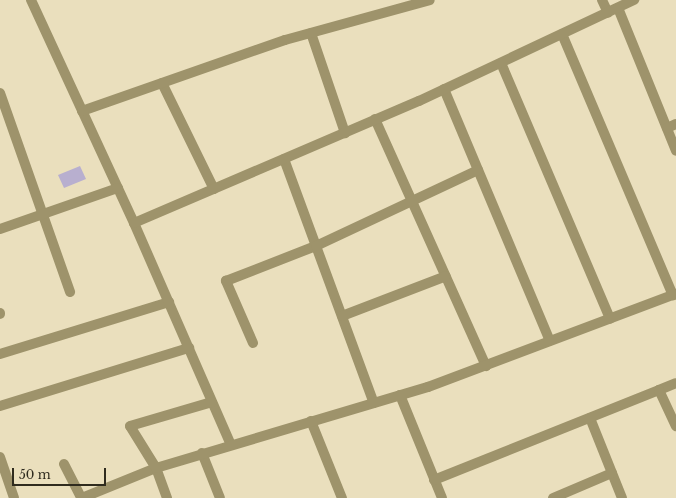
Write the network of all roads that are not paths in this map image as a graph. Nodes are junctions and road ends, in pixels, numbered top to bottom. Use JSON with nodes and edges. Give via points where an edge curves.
{"nodes":[{"id":1,"x":31,"y":0,"type":"edge"},
{"id":2,"x":430,"y":0,"type":"edge"},
{"id":3,"x":602,"y":0,"type":"edge"},
{"id":4,"x":634,"y":0,"type":"edge"},
{"id":5,"x":618,"y":8,"type":"junction"},
{"id":6,"x":608,"y":13,"type":"junction"},
{"id":7,"x":311,"y":32,"type":"junction"},
{"id":8,"x":562,"y":34,"type":"junction"},
{"id":9,"x":501,"y":63,"type":"junction"},
{"id":10,"x":162,"y":83,"type":"junction"},
{"id":11,"x":444,"y":89,"type":"junction"},
{"id":12,"x":0,"y":93,"type":"edge"},
{"id":13,"x":82,"y":111,"type":"junction"},
{"id":14,"x":375,"y":120,"type":"junction"},
{"id":15,"x":671,"y":126,"type":"edge"},
{"id":16,"x":345,"y":132,"type":"junction"},
{"id":17,"x":676,"y":151,"type":"edge"},
{"id":18,"x":284,"y":159,"type":"junction"},
{"id":19,"x":478,"y":170,"type":"junction"},
{"id":20,"x":118,"y":188,"type":"junction"},
{"id":21,"x":214,"y":189,"type":"junction"},
{"id":22,"x":412,"y":201,"type":"junction"},
{"id":23,"x":42,"y":214,"type":"junction"},
{"id":24,"x":134,"y":223,"type":"junction"},
{"id":25,"x":0,"y":229,"type":"edge"},
{"id":26,"x":316,"y":246,"type":"junction"},
{"id":27,"x":446,"y":276,"type":"junction"},
{"id":28,"x":70,"y":292,"type":"dead end"},
{"id":29,"x":674,"y":295,"type":"edge"},
{"id":30,"x":169,"y":302,"type":"junction"},
{"id":31,"x":342,"y":316,"type":"junction"},
{"id":32,"x":610,"y":319,"type":"junction"},
{"id":33,"x":550,"y":341,"type":"junction"},
{"id":34,"x":253,"y":343,"type":"dead end"},
{"id":35,"x":189,"y":348,"type":"junction"},
{"id":36,"x":0,"y":354,"type":"edge"},
{"id":37,"x":486,"y":366,"type":"junction"},
{"id":38,"x":676,"y":383,"type":"edge"},
{"id":39,"x":659,"y":390,"type":"junction"},
{"id":40,"x":400,"y":395,"type":"junction"},
{"id":41,"x":212,"y":402,"type":"junction"},
{"id":42,"x":374,"y":403,"type":"junction"},
{"id":43,"x":0,"y":406,"type":"edge"},
{"id":44,"x":590,"y":418,"type":"junction"},
{"id":45,"x":311,"y":421,"type":"junction"},
{"id":46,"x":676,"y":426,"type":"edge"},
{"id":47,"x":231,"y":445,"type":"junction"},
{"id":48,"x":202,"y":454,"type":"junction"},
{"id":49,"x":0,"y":457,"type":"edge"},
{"id":50,"x":64,"y":464,"type":"dead end"},
{"id":51,"x":156,"y":468,"type":"junction"},
{"id":52,"x":612,"y":473,"type":"junction"},
{"id":53,"x":434,"y":480,"type":"junction"},
{"id":54,"x":98,"y":495,"type":"edge"},
{"id":55,"x":14,"y":498,"type":"edge"},
{"id":56,"x":82,"y":498,"type":"edge"},
{"id":57,"x":167,"y":498,"type":"edge"},
{"id":58,"x":220,"y":498,"type":"edge"},
{"id":59,"x":342,"y":498,"type":"edge"},
{"id":60,"x":442,"y":498,"type":"edge"},
{"id":61,"x":553,"y":498,"type":"edge"},
{"id":62,"x":622,"y":498,"type":"edge"}],
"edges":[{"from":1,"to":13,"type":"street"},
{"from":2,"to":7,"type":"street"},
{"from":3,"to":6,"type":"street"},
{"from":4,"to":5,"type":"street"},
{"from":5,"to":6,"type":"street"},
{"from":5,"to":15,"type":"street"},
{"from":6,"to":8,"type":"street"},
{"from":7,"to":10,"type":"street"},
{"from":7,"to":16,"type":"street"},
{"from":8,"to":9,"type":"street"},
{"from":8,"to":29,"type":"street"},
{"from":9,"to":11,"type":"street"},
{"from":9,"to":32,"type":"street"},
{"from":10,"to":13,"type":"street"},
{"from":10,"to":21,"type":"street"},
{"from":11,"to":14,"type":"street"},
{"from":11,"to":19,"type":"street"},
{"from":12,"to":23,"type":"street"},
{"from":13,"to":20,"type":"street"},
{"from":14,"to":16,"type":"street"},
{"from":14,"to":22,"type":"street"},
{"from":15,"to":17,"type":"street"},
{"from":16,"to":18,"type":"street"},
{"from":18,"to":21,"type":"street"},
{"from":18,"to":26,"type":"street"},
{"from":19,"to":22,"type":"street"},
{"from":19,"to":33,"type":"street"},
{"from":20,"to":23,"type":"street"},
{"from":20,"to":24,"type":"street"},
{"from":21,"to":24,"type":"street"},
{"from":22,"to":26,"type":"street"},
{"from":22,"to":27,"type":"street"},
{"from":23,"to":25,"type":"street"},
{"from":23,"to":28,"type":"street"},
{"from":24,"to":30,"type":"street"},
{"from":26,"to":31,"type":"street"},
{"from":26,"to":34,"type":"street","via":[[226,281]]},
{"from":27,"to":31,"type":"street"},
{"from":27,"to":37,"type":"street"},
{"from":29,"to":32,"type":"street"},
{"from":30,"to":35,"type":"street"},
{"from":30,"to":36,"type":"street"},
{"from":31,"to":42,"type":"street"},
{"from":32,"to":33,"type":"street"},
{"from":33,"to":37,"type":"street"},
{"from":35,"to":41,"type":"street"},
{"from":35,"to":43,"type":"street"},
{"from":37,"to":40,"type":"street"},
{"from":38,"to":39,"type":"street"},
{"from":39,"to":44,"type":"street"},
{"from":39,"to":46,"type":"street"},
{"from":40,"to":42,"type":"street"},
{"from":40,"to":53,"type":"street"},
{"from":41,"to":47,"type":"street"},
{"from":41,"to":51,"type":"street","via":[[130,426]]},
{"from":42,"to":45,"type":"street"},
{"from":44,"to":52,"type":"street"},
{"from":44,"to":53,"type":"street"},
{"from":45,"to":47,"type":"street"},
{"from":45,"to":59,"type":"street"},
{"from":47,"to":48,"type":"street"},
{"from":48,"to":51,"type":"street"},
{"from":48,"to":58,"type":"street"},
{"from":49,"to":55,"type":"street"},
{"from":50,"to":56,"type":"street"},
{"from":51,"to":54,"type":"street"},
{"from":51,"to":57,"type":"street"},
{"from":52,"to":61,"type":"street"},
{"from":52,"to":62,"type":"street"},
{"from":53,"to":60,"type":"street"},
{"from":54,"to":56,"type":"street"}]}
